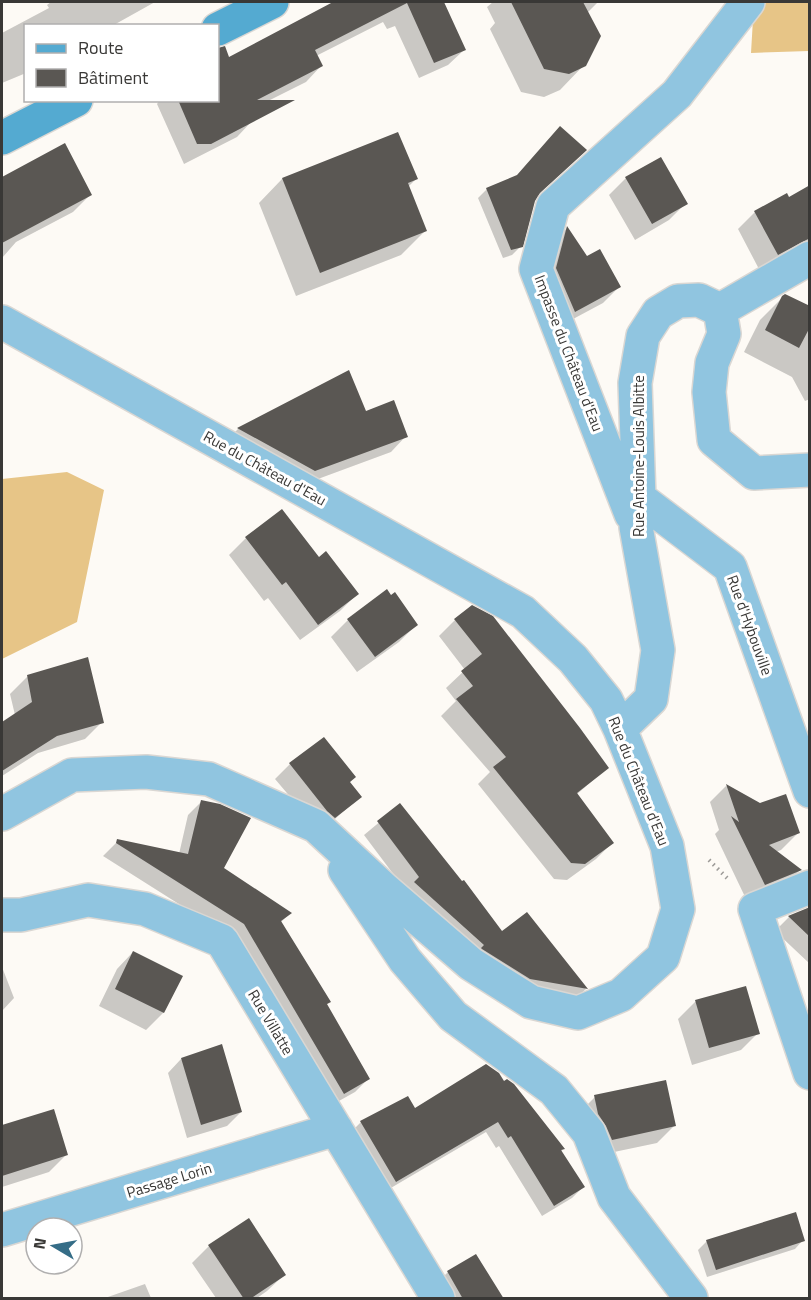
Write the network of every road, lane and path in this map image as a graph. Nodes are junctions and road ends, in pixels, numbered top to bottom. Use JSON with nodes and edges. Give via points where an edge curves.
{"nodes":[{"id":1,"x":272,"y":2,"type":"edge"},
{"id":2,"x":748,"y":2,"type":"edge"},
{"id":3,"x":219,"y":28,"type":"edge"},
{"id":4,"x":72,"y":102,"type":"edge"},
{"id":5,"x":2,"y":138,"type":"edge"},
{"id":6,"x":810,"y":258,"type":"edge"},
{"id":7,"x":720,"y":310,"type":"junction"},
{"id":8,"x":2,"y":322,"type":"edge"},
{"id":9,"x":810,"y":470,"type":"edge"},
{"id":10,"x":637,"y":512,"type":"junction"},
{"id":11,"x":620,"y":729,"type":"junction"},
{"id":12,"x":810,"y":791,"type":"edge"},
{"id":13,"x":2,"y":814,"type":"edge"},
{"id":14,"x":316,"y":826,"type":"junction"},
{"id":15,"x":810,"y":886,"type":"edge"},
{"id":16,"x":2,"y":915,"type":"edge"},
{"id":17,"x":810,"y":1073,"type":"edge"},
{"id":18,"x":336,"y":1129,"type":"junction"},
{"id":19,"x":2,"y":1230,"type":"edge"},
{"id":20,"x":438,"y":1299,"type":"edge"},
{"id":21,"x":691,"y":1299,"type":"edge"}],
"edges":[{"from":1,"to":3,"type":"main road"},
{"from":2,"to":10,"type":"street","name":"Impasse du Château d'Eau","via":[[677,94],[553,206],[536,269]]},
{"from":4,"to":5,"type":"main road"},
{"from":6,"to":7,"type":"street"},
{"from":7,"to":9,"type":"street","via":[[724,334],[712,363],[709,392],[714,440],[754,473]]},
{"from":7,"to":10,"type":"street","name":"Rue Antoine-Louis Albitte","via":[[699,300],[678,301],[658,313],[643,336],[636,383]]},
{"from":8,"to":11,"type":"street","name":"Rue du Château d'Eau","via":[[523,612],[573,660],[606,700]]},
{"from":10,"to":11,"type":"street","name":"Rue Antoine-Louis Albitte","via":[[658,650],[651,699]]},
{"from":10,"to":12,"type":"street","name":"Rue d'Hybouville","via":[[730,567]]},
{"from":11,"to":14,"type":"street","name":"Rue du Château d'Eau","via":[[667,846],[678,909],[663,957],[621,995],[578,1013],[531,1002],[471,964]]},
{"from":13,"to":14,"type":"street","name":"Rue du Château d'Eau","via":[[72,775],[146,772],[208,779]]},
{"from":14,"to":21,"type":"street","via":[[405,960],[453,1016],[554,1090],[589,1133],[614,1197]]},
{"from":15,"to":17,"type":"street","via":[[755,909]]},
{"from":16,"to":18,"type":"street","name":"Rue Villatte","via":[[21,915],[88,900],[146,909],[222,941]]},
{"from":18,"to":19,"type":"street","name":"Passage Lorin"},
{"from":18,"to":20,"type":"street","name":"Rue Villatte"}]}
